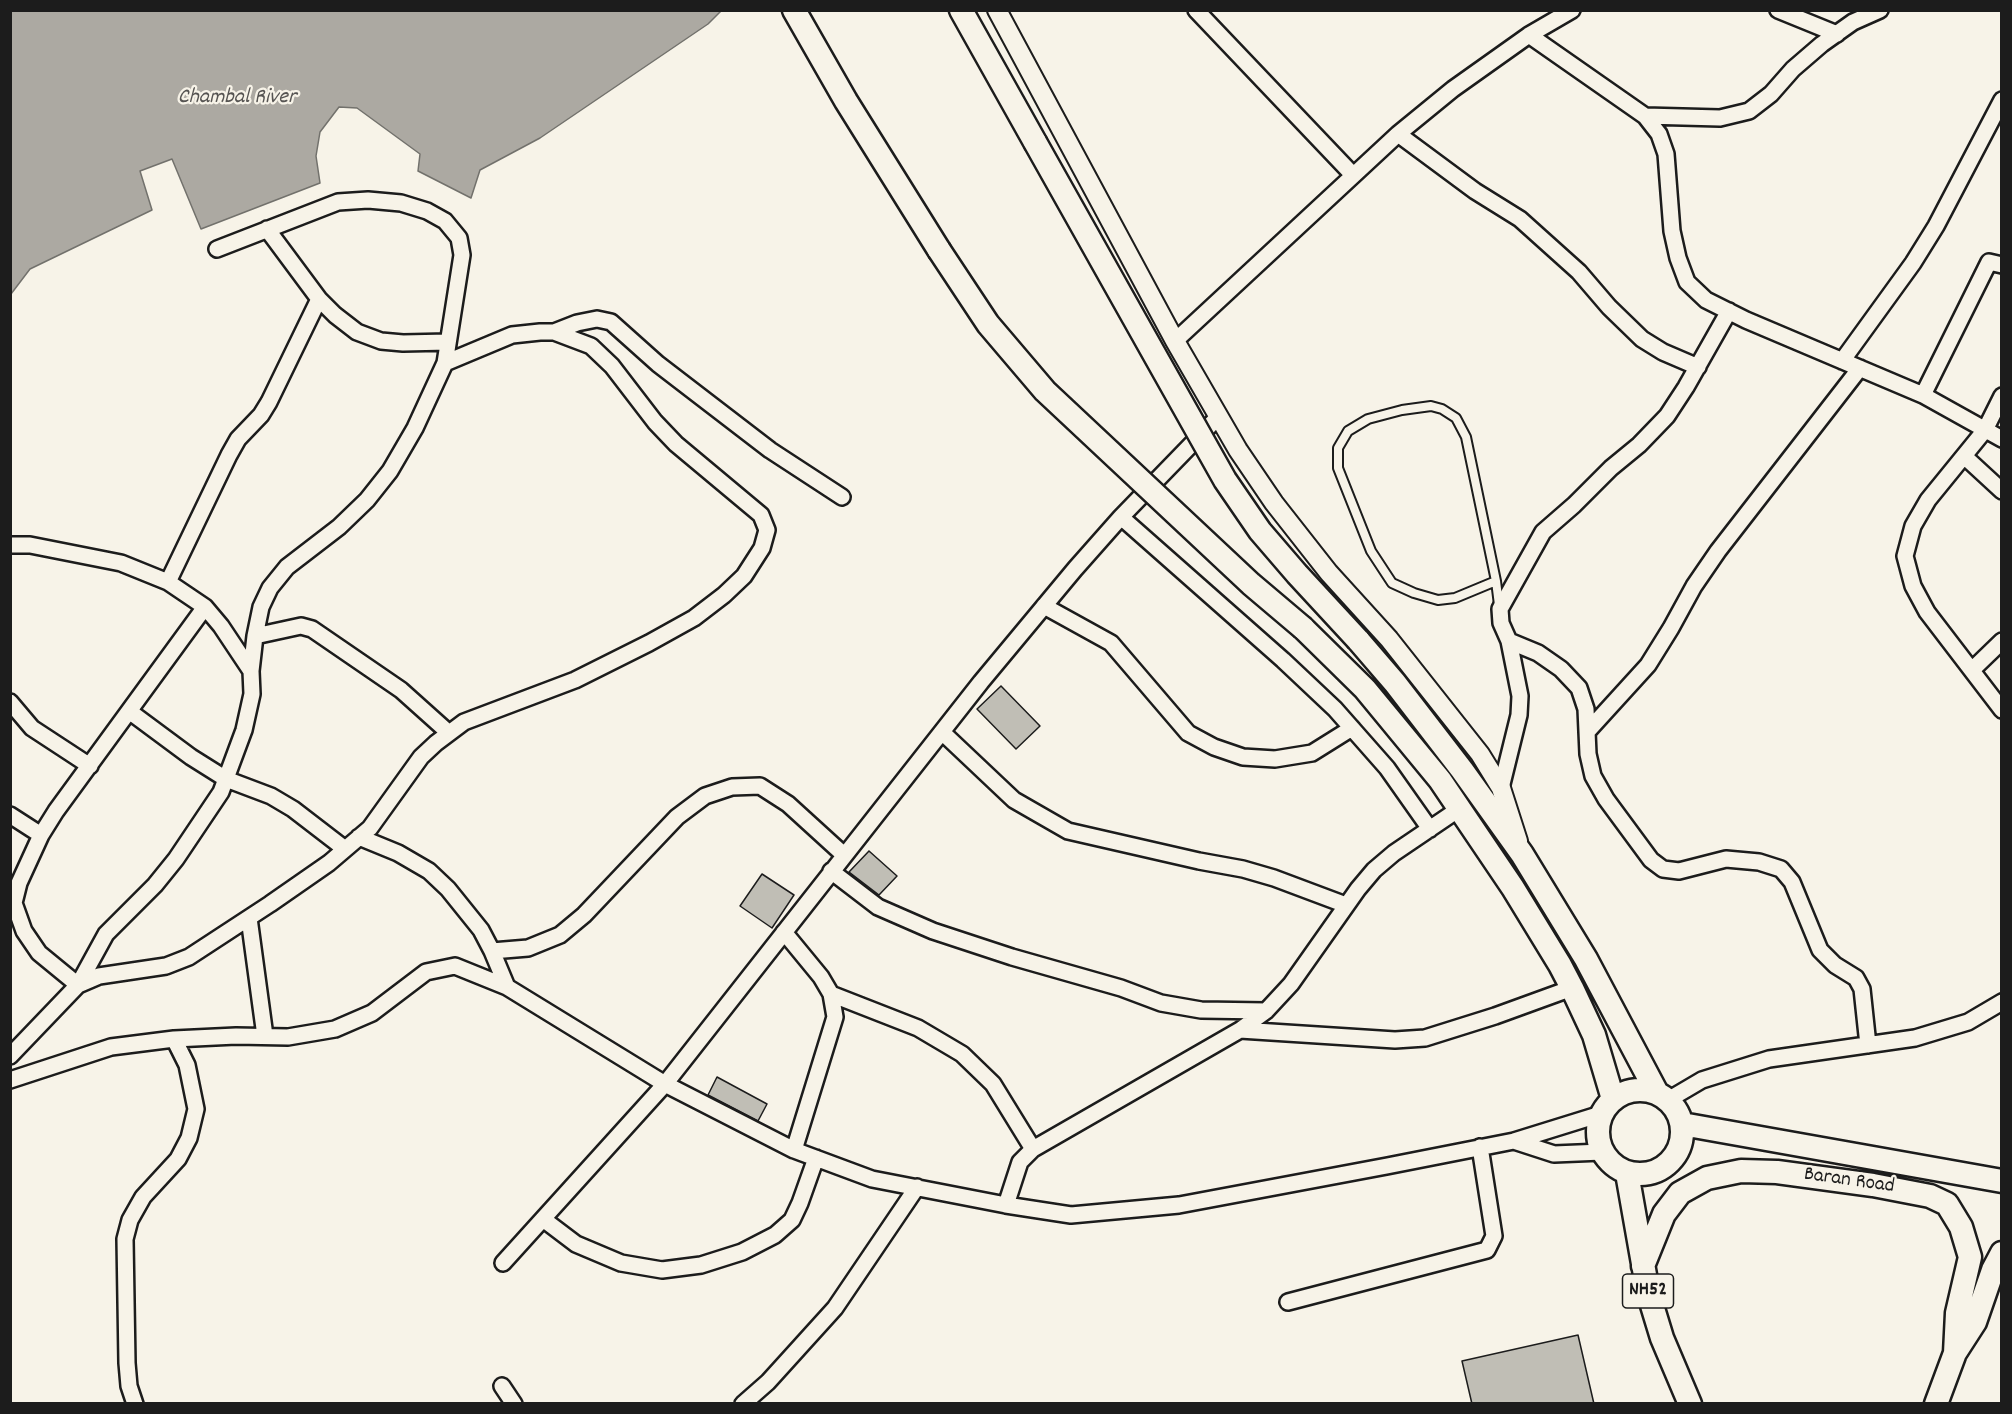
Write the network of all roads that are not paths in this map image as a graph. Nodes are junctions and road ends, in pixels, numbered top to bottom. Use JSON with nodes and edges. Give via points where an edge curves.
{"nodes":[{"id":1,"x":794,"y":10,"type":"edge"},
{"id":2,"x":961,"y":10,"type":"edge"},
{"id":3,"x":997,"y":10,"type":"edge"},
{"id":4,"x":1196,"y":10,"type":"edge"},
{"id":5,"x":1778,"y":10,"type":"edge"},
{"id":6,"x":1880,"y":10,"type":"edge"},
{"id":7,"x":1567,"y":12,"type":"edge"},
{"id":8,"x":1837,"y":34,"type":"junction"},
{"id":9,"x":1529,"y":36,"type":"junction"},
{"id":10,"x":2001,"y":100,"type":"edge"},
{"id":11,"x":1645,"y":116,"type":"junction"},
{"id":12,"x":1398,"y":134,"type":"junction"},
{"id":13,"x":1353,"y":175,"type":"junction"},
{"id":14,"x":267,"y":229,"type":"junction"},
{"id":15,"x":217,"y":249,"type":"dead end"},
{"id":16,"x":2001,"y":266,"type":"edge"},
{"id":17,"x":319,"y":299,"type":"junction"},
{"id":18,"x":1729,"y":311,"type":"junction"},
{"id":19,"x":554,"y":332,"type":"junction"},
{"id":20,"x":1175,"y":341,"type":"junction"},
{"id":21,"x":448,"y":342,"type":"junction"},
{"id":22,"x":1842,"y":361,"type":"junction"},
{"id":23,"x":445,"y":363,"type":"junction"},
{"id":24,"x":1698,"y":367,"type":"junction"},
{"id":25,"x":1860,"y":368,"type":"junction"},
{"id":26,"x":1923,"y":395,"type":"junction"},
{"id":27,"x":2001,"y":396,"type":"edge"},
{"id":28,"x":1218,"y":417,"type":"junction"},
{"id":29,"x":1985,"y":430,"type":"junction"},
{"id":30,"x":2001,"y":439,"type":"edge"},
{"id":31,"x":1964,"y":456,"type":"junction"},
{"id":32,"x":2001,"y":491,"type":"edge"},
{"id":33,"x":842,"y":497,"type":"dead end"},
{"id":34,"x":1121,"y":518,"type":"junction"},
{"id":35,"x":10,"y":545,"type":"edge"},
{"id":36,"x":1496,"y":581,"type":"junction"},
{"id":37,"x":168,"y":582,"type":"junction"},
{"id":38,"x":1044,"y":606,"type":"junction"},
{"id":39,"x":205,"y":608,"type":"junction"},
{"id":40,"x":1500,"y":609,"type":"junction"},
{"id":41,"x":255,"y":636,"type":"junction"},
{"id":42,"x":1509,"y":640,"type":"junction"},
{"id":43,"x":2001,"y":641,"type":"edge"},
{"id":44,"x":1972,"y":670,"type":"junction"},
{"id":45,"x":251,"y":671,"type":"junction"},
{"id":46,"x":10,"y":702,"type":"edge"},
{"id":47,"x":2001,"y":710,"type":"edge"},
{"id":48,"x":129,"y":711,"type":"junction"},
{"id":49,"x":1352,"y":728,"type":"junction"},
{"id":50,"x":942,"y":732,"type":"junction"},
{"id":51,"x":1587,"y":732,"type":"junction"},
{"id":52,"x":449,"y":733,"type":"junction"},
{"id":53,"x":90,"y":765,"type":"junction"},
{"id":54,"x":226,"y":779,"type":"junction"},
{"id":55,"x":1501,"y":788,"type":"junction"},
{"id":56,"x":1460,"y":809,"type":"junction"},
{"id":57,"x":10,"y":815,"type":"edge"},
{"id":58,"x":1430,"y":829,"type":"junction"},
{"id":59,"x":41,"y":835,"type":"junction"},
{"id":60,"x":359,"y":837,"type":"junction"},
{"id":61,"x":345,"y":849,"type":"junction"},
{"id":62,"x":1522,"y":854,"type":"junction"},
{"id":63,"x":844,"y":855,"type":"junction"},
{"id":64,"x":831,"y":872,"type":"junction"},
{"id":65,"x":1346,"y":905,"type":"junction"},
{"id":66,"x":249,"y":918,"type":"junction"},
{"id":67,"x":784,"y":932,"type":"junction"},
{"id":68,"x":492,"y":951,"type":"junction"},
{"id":69,"x":78,"y":985,"type":"junction"},
{"id":70,"x":507,"y":987,"type":"junction"},
{"id":71,"x":1572,"y":987,"type":"junction"},
{"id":72,"x":831,"y":994,"type":"junction"},
{"id":73,"x":2001,"y":1002,"type":"edge"},
{"id":74,"x":1266,"y":1011,"type":"junction"},
{"id":75,"x":1240,"y":1030,"type":"junction"},
{"id":76,"x":265,"y":1036,"type":"junction"},
{"id":77,"x":174,"y":1039,"type":"junction"},
{"id":78,"x":1869,"y":1045,"type":"junction"},
{"id":79,"x":10,"y":1056,"type":"edge"},
{"id":80,"x":10,"y":1080,"type":"edge"},
{"id":81,"x":665,"y":1084,"type":"junction"},
{"id":82,"x":1662,"y":1097,"type":"junction"},
{"id":83,"x":1607,"y":1107,"type":"junction"},
{"id":84,"x":1682,"y":1124,"type":"junction"},
{"id":85,"x":1514,"y":1140,"type":"junction"},
{"id":86,"x":1480,"y":1147,"type":"junction"},
{"id":87,"x":1033,"y":1149,"type":"junction"},
{"id":88,"x":794,"y":1150,"type":"junction"},
{"id":89,"x":1602,"y":1152,"type":"junction"},
{"id":90,"x":816,"y":1158,"type":"junction"},
{"id":91,"x":1627,"y":1173,"type":"junction"},
{"id":92,"x":2000,"y":1179,"type":"edge"},
{"id":93,"x":917,"y":1187,"type":"junction"},
{"id":94,"x":1006,"y":1205,"type":"junction"},
{"id":95,"x":543,"y":1219,"type":"junction"},
{"id":96,"x":2001,"y":1253,"type":"edge"},
{"id":97,"x":503,"y":1263,"type":"dead end"},
{"id":98,"x":1643,"y":1266,"type":"junction"},
{"id":99,"x":1288,"y":1302,"type":"dead end"},
{"id":100,"x":1955,"y":1353,"type":"junction"},
{"id":101,"x":502,"y":1386,"type":"dead end"},
{"id":102,"x":135,"y":1404,"type":"edge"},
{"id":103,"x":514,"y":1404,"type":"edge"},
{"id":104,"x":743,"y":1404,"type":"edge"},
{"id":105,"x":1690,"y":1404,"type":"edge"},
{"id":106,"x":1936,"y":1404,"type":"edge"}],
"edges":[{"from":1,"to":56,"type":"main road","bridge":true,"via":[[846,101],[988,324],[1045,392],[1365,689]]},
{"from":2,"to":62,"type":"main road","bridge":true,"via":[[1225,480],[1260,531],[1395,683]]},
{"from":3,"to":20,"type":"street"},
{"from":4,"to":13,"type":"street"},
{"from":5,"to":8,"type":"street"},
{"from":6,"to":8,"type":"street"},
{"from":7,"to":9,"type":"street"},
{"from":8,"to":11,"type":"street","via":[[1749,111],[1719,118]]},
{"from":9,"to":11,"type":"street"},
{"from":9,"to":12,"type":"street"},
{"from":10,"to":22,"type":"street","via":[[1919,254]]},
{"from":11,"to":18,"type":"street","via":[[1659,134],[1666,154],[1672,231],[1688,282],[1706,300]]},
{"from":12,"to":13,"type":"street"},
{"from":12,"to":24,"type":"street","via":[[1520,219],[1579,272],[1642,339]]},
{"from":13,"to":20,"type":"street"},
{"from":14,"to":15,"type":"street"},
{"from":14,"to":17,"type":"street"},
{"from":14,"to":21,"type":"street","via":[[338,202],[368,200],[401,203],[445,220],[459,238],[462,255]]},
{"from":16,"to":26,"type":"street","via":[[1989,262]]},
{"from":17,"to":21,"type":"street","via":[[357,332],[381,341]]},
{"from":17,"to":37,"type":"street","via":[[269,402],[229,455]]},
{"from":18,"to":22,"type":"street"},
{"from":18,"to":24,"type":"street"},
{"from":19,"to":23,"type":"street","via":[[512,335]]},
{"from":19,"to":33,"type":"street","via":[[597,319],[611,322],[658,364],[770,450]]},
{"from":19,"to":52,"type":"street","via":[[591,346],[676,444],[761,515],[767,530],[762,548],[744,576],[694,618],[575,680],[464,722]]},
{"from":20,"to":28,"type":"street"},
{"from":21,"to":23,"type":"street"},
{"from":22,"to":25,"type":"street"},
{"from":23,"to":41,"type":"street","via":[[390,471],[339,527],[287,567],[261,607]]},
{"from":24,"to":40,"type":"street","via":[[1667,416],[1543,532]]},
{"from":25,"to":26,"type":"street"},
{"from":25,"to":51,"type":"street","via":[[1718,551],[1648,665]]},
{"from":26,"to":29,"type":"street"},
{"from":27,"to":29,"type":"street"},
{"from":28,"to":34,"type":"street"},
{"from":28,"to":55,"type":"street","via":[[1274,503],[1329,573],[1389,639],[1480,754]]},
{"from":29,"to":30,"type":"street"},
{"from":29,"to":31,"type":"street"},
{"from":31,"to":32,"type":"street"},
{"from":31,"to":44,"type":"street","via":[[1928,500],[1913,526],[1905,556],[1913,586],[1927,612]]},
{"from":34,"to":38,"type":"street"},
{"from":34,"to":49,"type":"street","via":[[1283,660]]},
{"from":35,"to":37,"type":"street","via":[[30,545],[121,563]]},
{"from":36,"to":36,"type":"lane","via":[[1466,437],[1456,418],[1442,409],[1422,407],[1368,419],[1348,431],[1338,448],[1338,468],[1371,551],[1392,583],[1438,600],[1455,598]]},
{"from":36,"to":40,"type":"lane"},
{"from":37,"to":39,"type":"street"},
{"from":38,"to":49,"type":"street","via":[[1111,643],[1188,733],[1214,747],[1243,757],[1275,759],[1312,753]]},
{"from":38,"to":50,"type":"street"},
{"from":39,"to":45,"type":"street"},
{"from":39,"to":48,"type":"street"},
{"from":40,"to":42,"type":"street","via":[[1499,617]]},
{"from":41,"to":45,"type":"street"},
{"from":41,"to":52,"type":"street","via":[[301,626],[312,629],[402,690]]},
{"from":42,"to":51,"type":"street","via":[[1538,653],[1580,688]]},
{"from":42,"to":55,"type":"street","via":[[1520,696],[1519,715]]},
{"from":43,"to":44,"type":"street"},
{"from":44,"to":47,"type":"street"},
{"from":45,"to":54,"type":"street","via":[[252,694],[246,721]]},
{"from":46,"to":53,"type":"street","via":[[32,728]]},
{"from":48,"to":53,"type":"street"},
{"from":48,"to":54,"type":"street"},
{"from":49,"to":58,"type":"street","via":[[1387,768]]},
{"from":50,"to":63,"type":"street"},
{"from":50,"to":65,"type":"street","via":[[1014,800],[1068,831],[1243,869]]},
{"from":51,"to":78,"type":"street","via":[[1593,777],[1651,860],[1663,869],[1679,871],[1726,859],[1781,869],[1792,882],[1820,950],[1856,978],[1862,989]]},
{"from":52,"to":60,"type":"street","via":[[421,757],[370,828]]},
{"from":53,"to":59,"type":"street"},
{"from":54,"to":61,"type":"street","via":[[293,809]]},
{"from":54,"to":69,"type":"street","via":[[176,859],[106,934]]},
{"from":55,"to":62,"type":"street"},
{"from":56,"to":58,"type":"street"},
{"from":56,"to":71,"type":"main road"},
{"from":57,"to":59,"type":"street"},
{"from":58,"to":65,"type":"street","via":[[1374,870]]},
{"from":59,"to":69,"type":"street","via":[[14,903],[24,931],[39,953]]},
{"from":60,"to":61,"type":"street"},
{"from":60,"to":68,"type":"street","via":[[429,871],[481,930]]},
{"from":61,"to":66,"type":"street"},
{"from":62,"to":82,"type":"main road","via":[[1586,959]]},
{"from":63,"to":64,"type":"street"},
{"from":63,"to":68,"type":"street","via":[[788,804],[760,786],[732,787],[705,796],[677,818],[560,935],[528,948]]},
{"from":64,"to":67,"type":"street"},
{"from":64,"to":74,"type":"street","via":[[878,907],[933,931],[1012,957],[1161,1003],[1201,1010]]},
{"from":65,"to":74,"type":"street","via":[[1291,984]]},
{"from":66,"to":69,"type":"street","via":[[189,957],[166,966],[99,976]]},
{"from":66,"to":76,"type":"street"},
{"from":67,"to":72,"type":"street"},
{"from":67,"to":81,"type":"street"},
{"from":68,"to":70,"type":"street"},
{"from":69,"to":79,"type":"street"},
{"from":70,"to":76,"type":"street","via":[[455,966],[426,972],[372,1012],[334,1029],[288,1037]]},
{"from":70,"to":81,"type":"street"},
{"from":71,"to":75,"type":"street","via":[[1425,1038],[1395,1040]]},
{"from":71,"to":83,"type":"main road","via":[[1594,1035]]},
{"from":72,"to":87,"type":"street","via":[[918,1028],[962,1054],[993,1084]]},
{"from":72,"to":88,"type":"street","via":[[835,1017]]},
{"from":73,"to":78,"type":"street","via":[[1968,1022],[1915,1038]]},
{"from":74,"to":75,"type":"street"},
{"from":75,"to":87,"type":"street"},
{"from":76,"to":77,"type":"street"},
{"from":77,"to":80,"type":"street","via":[[111,1047]]},
{"from":77,"to":102,"type":"street","via":[[187,1065],[196,1109],[189,1138],[178,1159],[143,1197],[124,1239],[127,1362]]},
{"from":78,"to":82,"type":"street","via":[[1769,1059]]},
{"from":81,"to":88,"type":"street"},
{"from":81,"to":95,"type":"street"},
{"from":82,"to":83,"type":"main road","via":[[1634,1090],[1623,1093]]},
{"from":82,"to":84,"type":"main road"},
{"from":83,"to":85,"type":"street"},
{"from":83,"to":89,"type":"main road","via":[[1597,1127]]},
{"from":84,"to":91,"type":"main road","via":[[1682,1142],[1671,1162],[1644,1175]]},
{"from":84,"to":92,"type":"main road","name":"Baran Road"},
{"from":85,"to":86,"type":"street"},
{"from":85,"to":89,"type":"street","via":[[1554,1154]]},
{"from":86,"to":94,"type":"street","via":[[1179,1205],[1071,1215]]},
{"from":86,"to":99,"type":"street","via":[[1494,1236],[1487,1250]]},
{"from":87,"to":94,"type":"street","via":[[1020,1162]]},
{"from":88,"to":90,"type":"street"},
{"from":89,"to":91,"type":"main road","via":[[1612,1165]]},
{"from":90,"to":93,"type":"street","via":[[872,1179]]},
{"from":90,"to":95,"type":"street","via":[[792,1220],[742,1252],[701,1265],[662,1270],[621,1263],[576,1244]]},
{"from":91,"to":98,"type":"main road","number":"NH52"},
{"from":93,"to":94,"type":"street"},
{"from":93,"to":104,"type":"street","via":[[835,1308]]},
{"from":95,"to":97,"type":"street"},
{"from":96,"to":100,"type":"main road","name":"Baran Road","via":[[1975,1322]]},
{"from":98,"to":100,"type":"main road","name":"Baran Road","via":[[1664,1214],[1680,1193],[1707,1178],[1741,1172],[1777,1172],[1930,1196],[1947,1204],[1962,1227],[1970,1257],[1957,1313]]},
{"from":98,"to":105,"type":"main road","number":"NH52","via":[[1662,1338]]},
{"from":100,"to":106,"type":"main road","name":"Baran Road"},
{"from":101,"to":103,"type":"street"}]}
